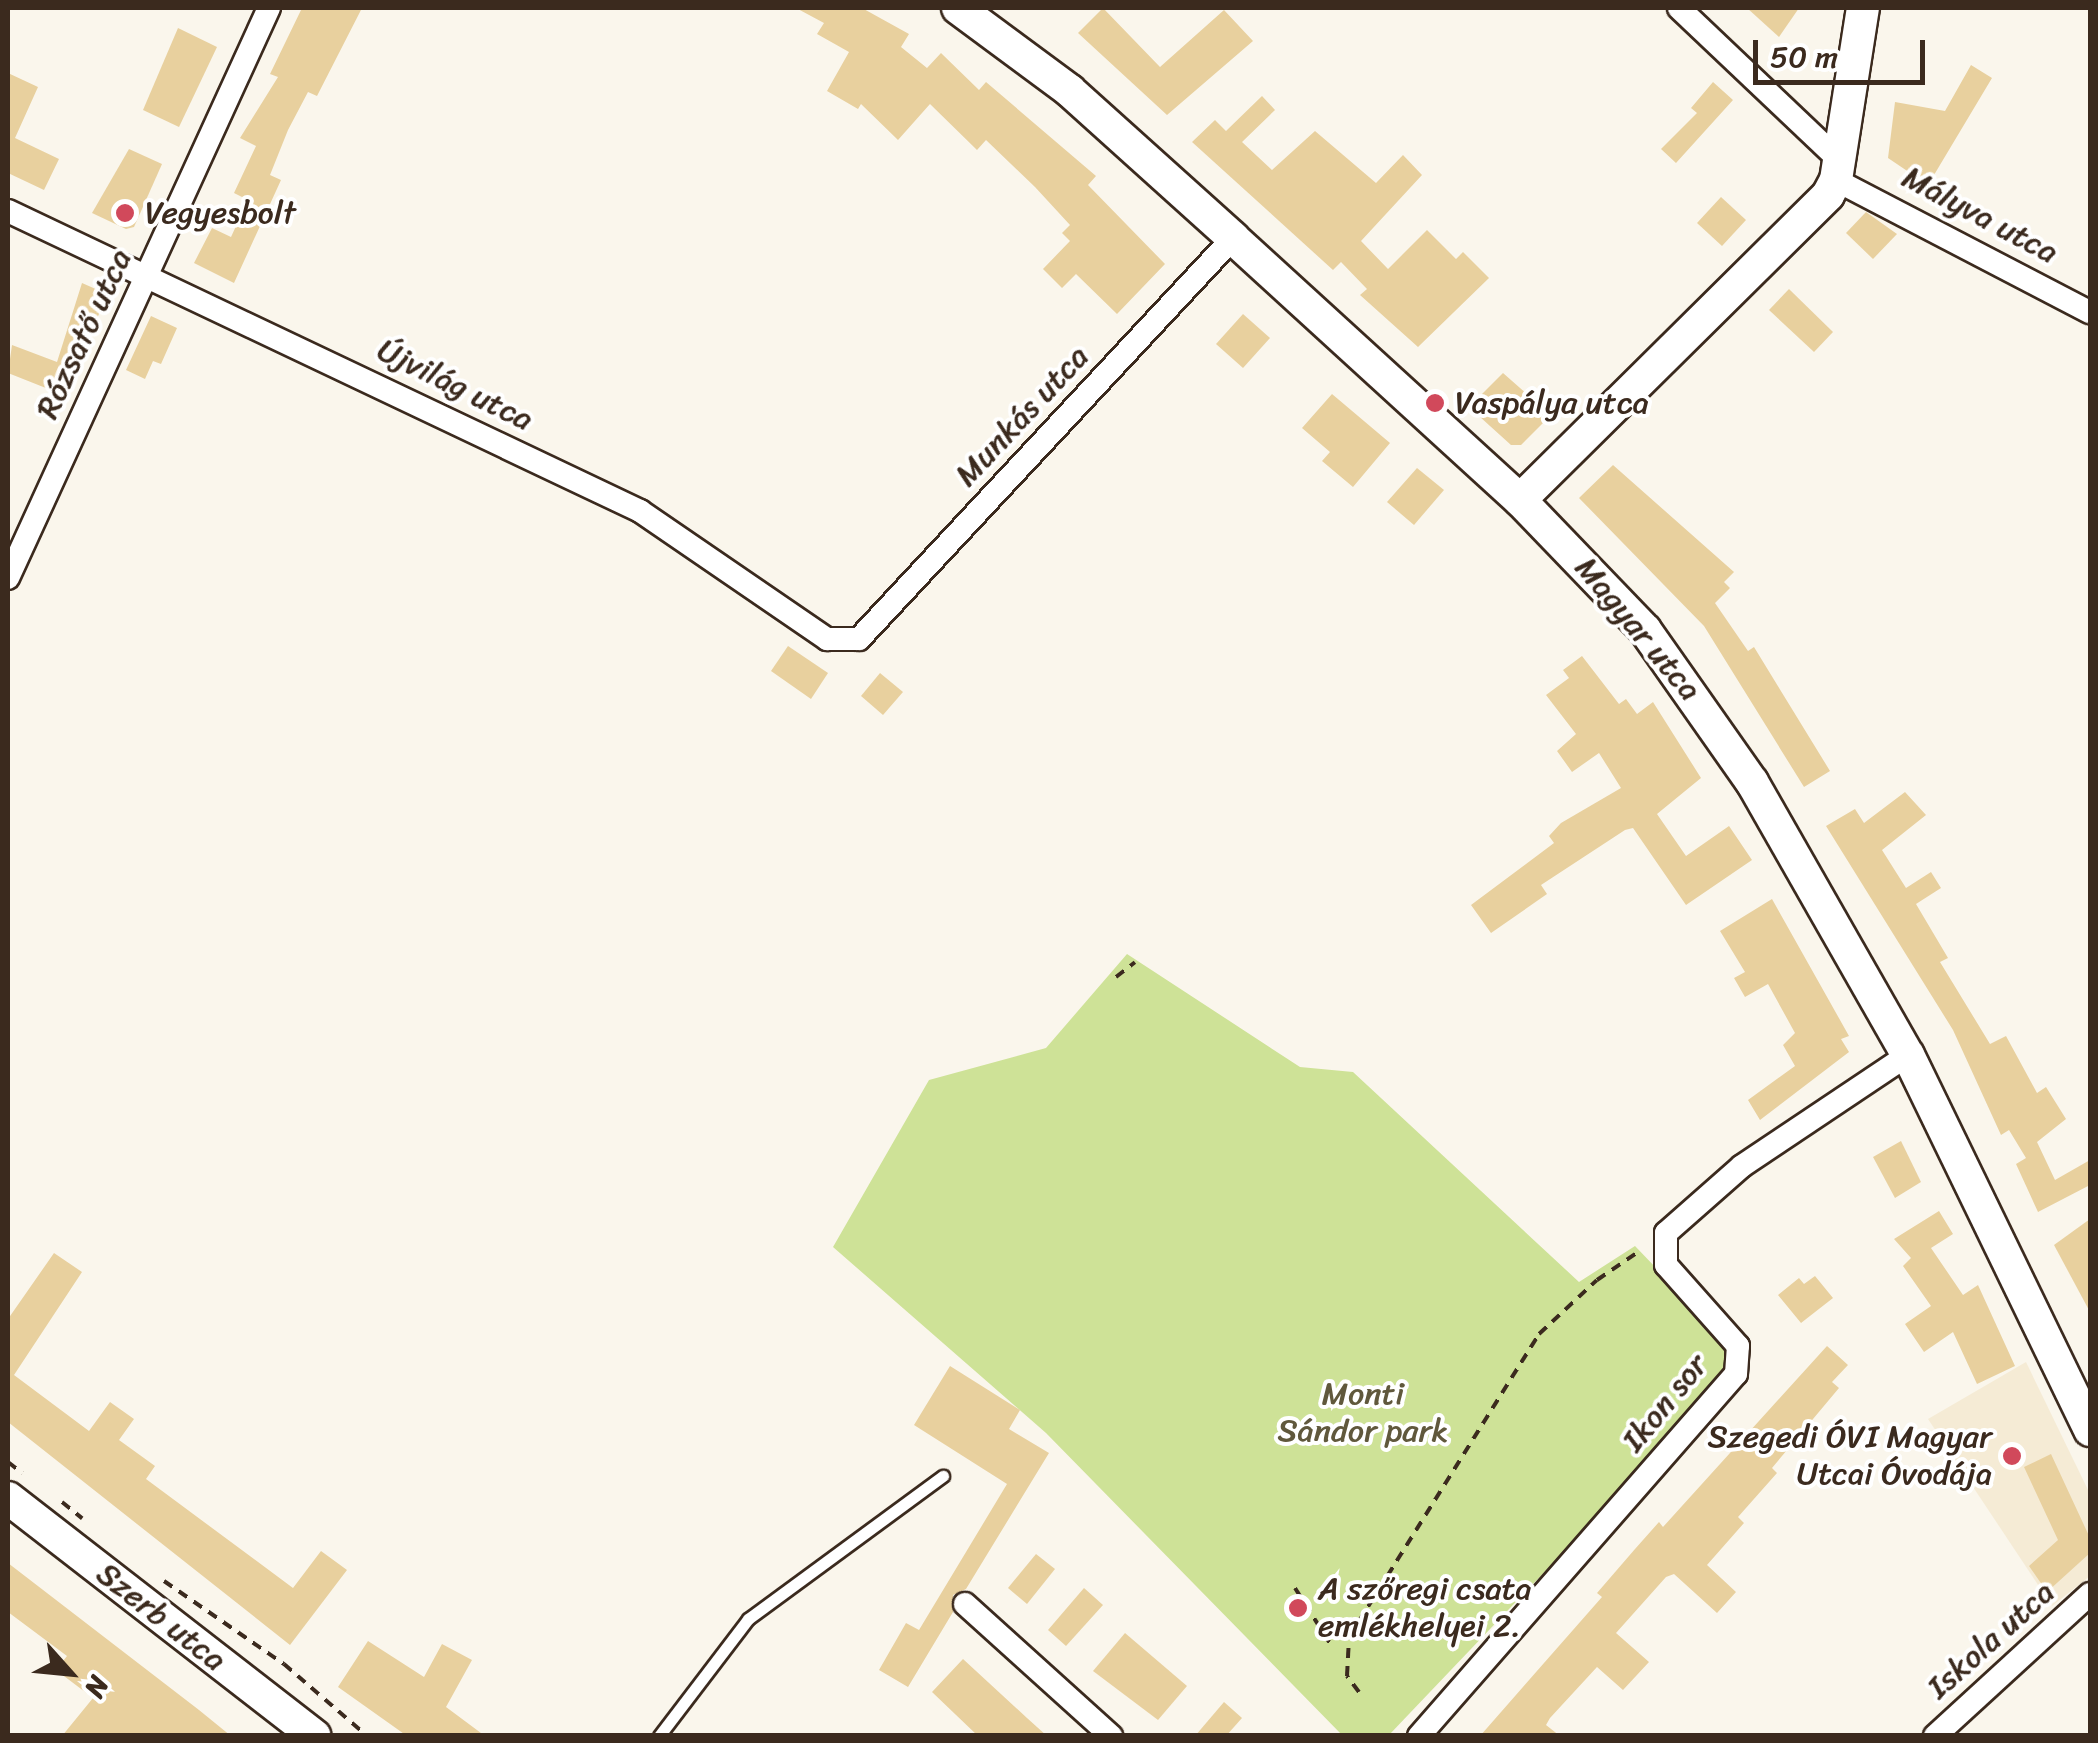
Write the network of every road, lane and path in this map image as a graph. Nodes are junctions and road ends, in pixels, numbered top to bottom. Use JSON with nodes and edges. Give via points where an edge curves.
{"nodes":[{"id":1,"x":269,"y":8,"type":"edge"},
{"id":2,"x":958,"y":8,"type":"edge"},
{"id":3,"x":1679,"y":8,"type":"edge"},
{"id":4,"x":1863,"y":8,"type":"edge"},
{"id":5,"x":1838,"y":171,"type":"junction"},
{"id":6,"x":8,"y":212,"type":"edge"},
{"id":7,"x":1233,"y":238,"type":"junction"},
{"id":8,"x":147,"y":275,"type":"junction"},
{"id":9,"x":2090,"y":312,"type":"edge"},
{"id":10,"x":1520,"y":500,"type":"junction"},
{"id":11,"x":8,"y":578,"type":"edge"},
{"id":12,"x":858,"y":638,"type":"joint"},
{"id":13,"x":1135,"y":962,"type":"dead end"},
{"id":14,"x":1116,"y":977,"type":"dead end"},
{"id":15,"x":1908,"y":1055,"type":"junction"},
{"id":16,"x":1666,"y":1233,"type":"junction"},
{"id":17,"x":2090,"y":1430,"type":"edge"},
{"id":18,"x":8,"y":1462,"type":"edge"},
{"id":19,"x":942,"y":1476,"type":"dead end"},
{"id":20,"x":22,"y":1491,"type":"edge"},
{"id":21,"x":50,"y":1494,"type":"dead end"},
{"id":22,"x":89,"y":1524,"type":"dead end"},
{"id":23,"x":158,"y":1577,"type":"dead end"},
{"id":24,"x":1294,"y":1588,"type":"dead end"},
{"id":25,"x":2090,"y":1594,"type":"edge"},
{"id":26,"x":965,"y":1604,"type":"dead end"},
{"id":27,"x":1331,"y":1645,"type":"dead end"},
{"id":28,"x":1359,"y":1692,"type":"dead end"},
{"id":29,"x":315,"y":1736,"type":"edge"},
{"id":30,"x":367,"y":1736,"type":"edge"},
{"id":31,"x":659,"y":1736,"type":"edge"},
{"id":32,"x":1110,"y":1736,"type":"edge"},
{"id":33,"x":1419,"y":1736,"type":"edge"},
{"id":34,"x":1935,"y":1736,"type":"edge"}],
"edges":[{"from":1,"to":8,"type":"street","name":"Rózsatő utca"},
{"from":2,"to":7,"type":"street","name":"Magyar utca","via":[[1070,91]]},
{"from":3,"to":5,"type":"street","name":"Mályva utca"},
{"from":4,"to":5,"type":"street"},
{"from":5,"to":9,"type":"street","name":"Mályva utca"},
{"from":5,"to":10,"type":"street"},
{"from":6,"to":8,"type":"street","name":"Újvilág utca"},
{"from":7,"to":10,"type":"street","name":"Magyar utca"},
{"from":7,"to":12,"type":"street","name":"Munkás utca"},
{"from":8,"to":11,"type":"street","name":"Rózsatő utca"},
{"from":8,"to":12,"type":"street","name":"Újvilág utca","via":[[640,511],[828,638]]},
{"from":10,"to":15,"type":"street","name":"Magyar utca","via":[[1591,569],[1697,695]]},
{"from":13,"to":14,"type":"path"},
{"from":15,"to":16,"type":"street","via":[[1742,1166]]},
{"from":15,"to":17,"type":"street","name":"Magyar utca"},
{"from":16,"to":28,"type":"path","via":[[1597,1280],[1540,1334],[1350,1637],[1347,1676]]},
{"from":16,"to":33,"type":"street","name":"Ikon sor","via":[[1666,1265],[1738,1346],[1736,1374]]},
{"from":18,"to":20,"type":"path"},
{"from":19,"to":31,"type":"lane","via":[[748,1620]]},
{"from":20,"to":29,"type":"street","name":"Szerb utca"},
{"from":21,"to":22,"type":"path"},
{"from":23,"to":30,"type":"path","via":[[284,1664]]},
{"from":24,"to":27,"type":"path"},
{"from":25,"to":34,"type":"street","name":"Iskola utca"},
{"from":26,"to":32,"type":"street"}]}
